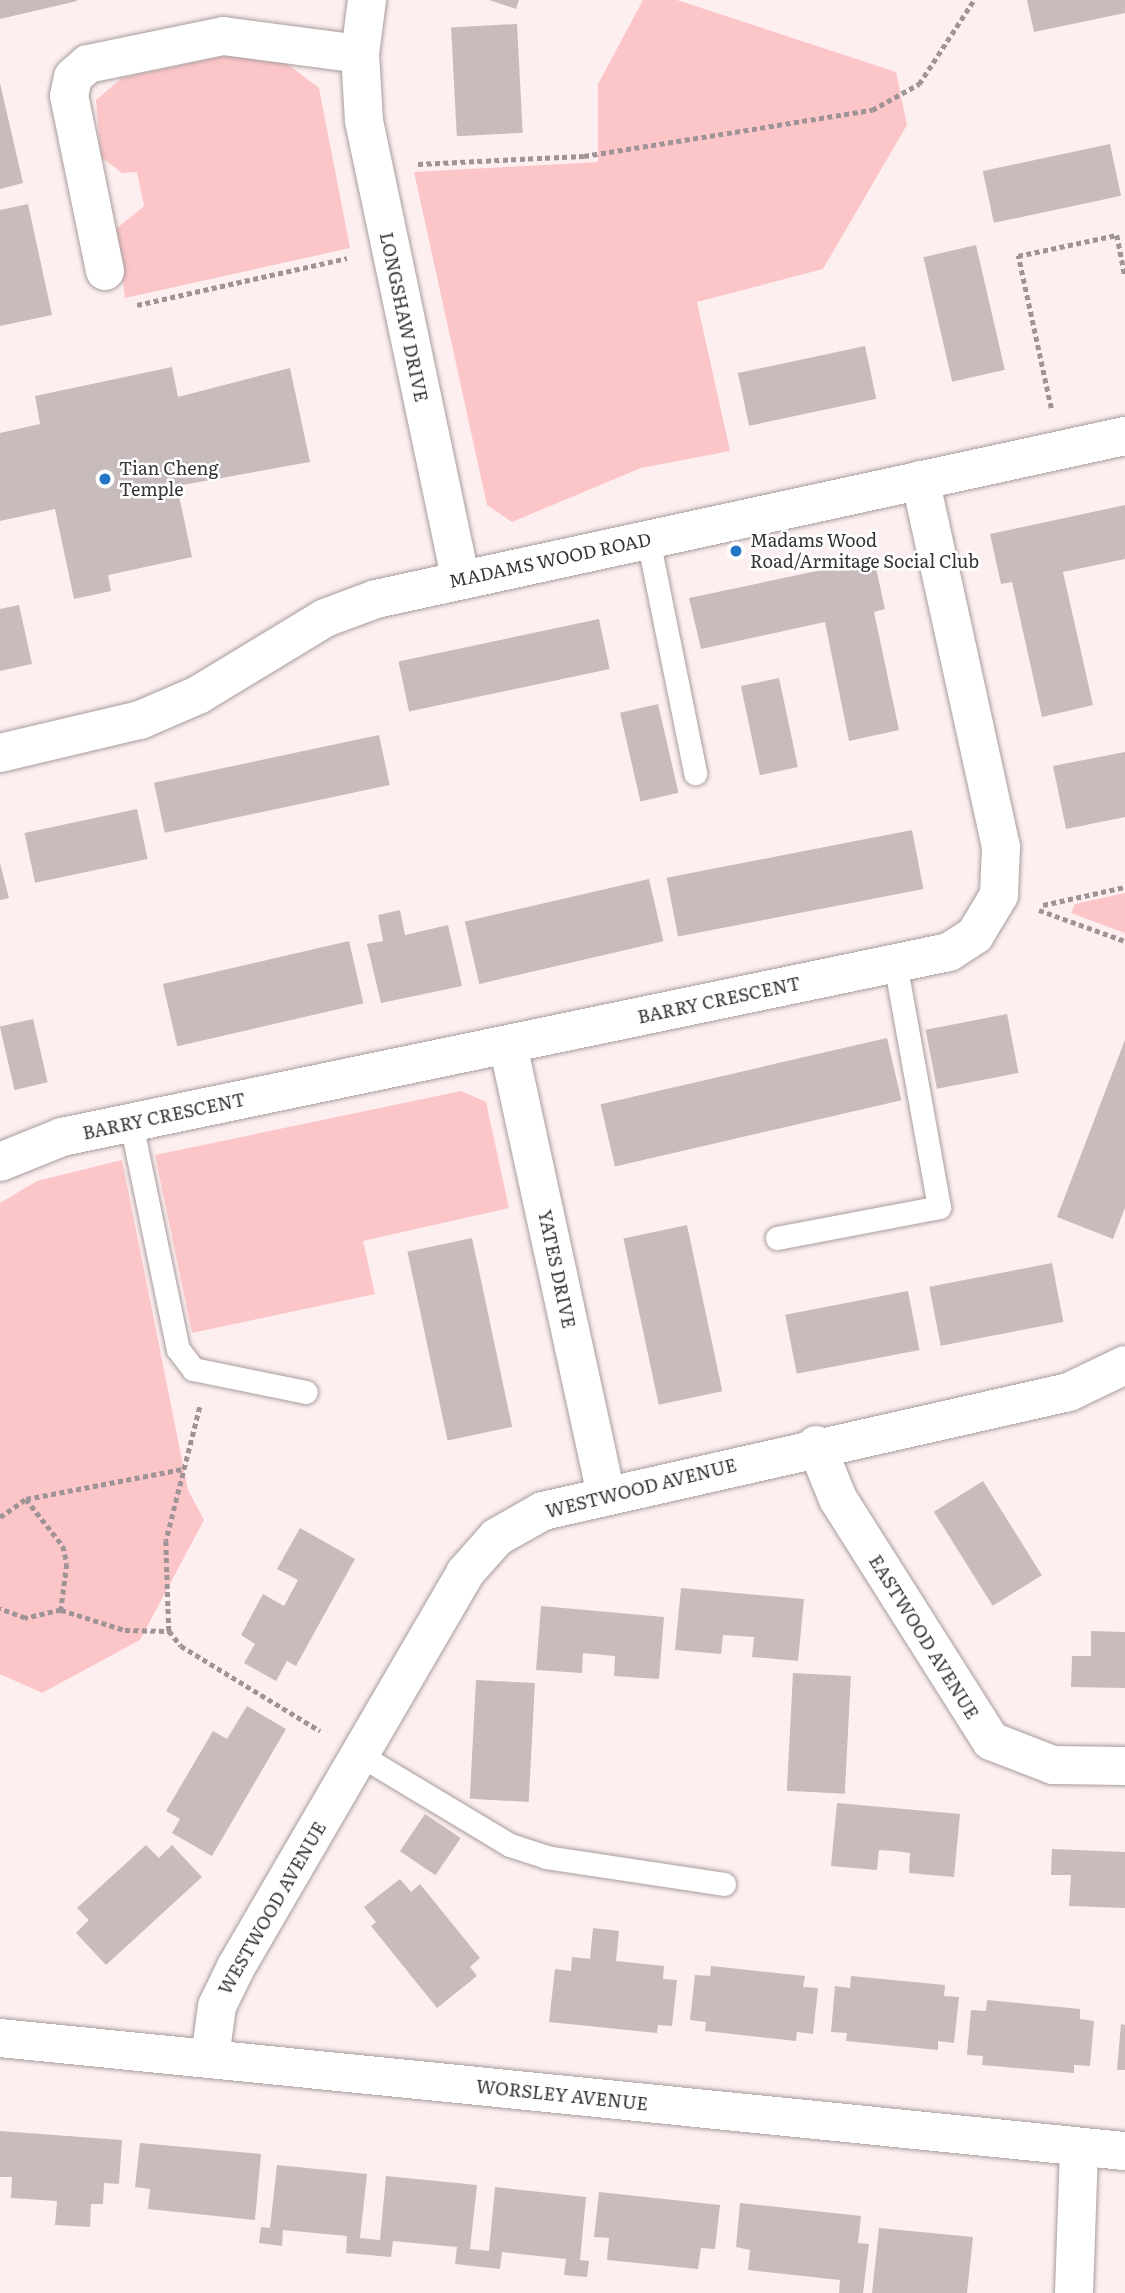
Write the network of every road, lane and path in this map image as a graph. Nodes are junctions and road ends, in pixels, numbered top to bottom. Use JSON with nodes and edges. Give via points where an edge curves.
{"nodes":[{"id":1,"x":367,"y":0,"type":"edge"},
{"id":2,"x":974,"y":0,"type":"edge"},
{"id":3,"x":360,"y":54,"type":"junction"},
{"id":4,"x":371,"y":167,"type":"junction"},
{"id":5,"x":389,"y":248,"type":"junction"},
{"id":6,"x":105,"y":271,"type":"joint"},
{"id":7,"x":1125,"y":276,"type":"edge"},
{"id":8,"x":1125,"y":436,"type":"edge"},
{"id":9,"x":1060,"y":450,"type":"junction"},
{"id":10,"x":920,"y":480,"type":"junction"},
{"id":11,"x":648,"y":539,"type":"junction"},
{"id":12,"x":460,"y":578,"type":"junction"},
{"id":13,"x":0,"y":753,"type":"edge"},
{"id":14,"x":695,"y":773,"type":"dead end"},
{"id":15,"x":1125,"y":887,"type":"edge"},
{"id":16,"x":1125,"y":941,"type":"edge"},
{"id":17,"x":895,"y":963,"type":"junction"},
{"id":18,"x":508,"y":1045,"type":"junction"},
{"id":19,"x":131,"y":1123,"type":"junction"},
{"id":20,"x":0,"y":1162,"type":"edge"},
{"id":21,"x":777,"y":1238,"type":"dead end"},
{"id":22,"x":1125,"y":1365,"type":"edge"},
{"id":23,"x":208,"y":1372,"type":"junction"},
{"id":24,"x":306,"y":1392,"type":"dead end"},
{"id":25,"x":817,"y":1445,"type":"junction"},
{"id":26,"x":184,"y":1469,"type":"junction"},
{"id":27,"x":606,"y":1494,"type":"junction"},
{"id":28,"x":26,"y":1499,"type":"junction"},
{"id":29,"x":0,"y":1517,"type":"edge"},
{"id":30,"x":0,"y":1609,"type":"edge"},
{"id":31,"x":61,"y":1610,"type":"junction"},
{"id":32,"x":169,"y":1631,"type":"junction"},
{"id":33,"x":360,"y":1755,"type":"junction"},
{"id":34,"x":1125,"y":1766,"type":"edge"},
{"id":35,"x":724,"y":1884,"type":"dead end"},
{"id":36,"x":0,"y":2038,"type":"edge"},
{"id":37,"x":210,"y":2058,"type":"junction"},
{"id":38,"x":1079,"y":2148,"type":"junction"},
{"id":39,"x":1125,"y":2151,"type":"edge"},
{"id":40,"x":1074,"y":2293,"type":"edge"}],
"edges":[{"from":1,"to":3,"type":"street","name":"LONGSHAW DRIVE"},
{"from":2,"to":4,"type":"path","via":[[919,84],[872,110],[584,156]]},
{"from":3,"to":4,"type":"street","name":"LONGSHAW DRIVE"},
{"from":3,"to":6,"type":"street","via":[[223,36],[88,64],[73,77],[69,96],[107,195]]},
{"from":4,"to":5,"type":"street","name":"LONGSHAW DRIVE"},
{"from":5,"to":6,"type":"path","via":[[113,310]]},
{"from":5,"to":12,"type":"street","name":"LONGSHAW DRIVE"},
{"from":7,"to":9,"type":"path","via":[[1117,235],[1018,256]]},
{"from":8,"to":9,"type":"street","name":"MADAMS WOOD ROAD"},
{"from":9,"to":10,"type":"street","name":"MADAMS WOOD ROAD"},
{"from":10,"to":11,"type":"street","name":"MADAMS WOOD ROAD"},
{"from":10,"to":17,"type":"street","name":"BARRY CRESCENT","via":[[1001,847],[1003,879],[993,911],[975,935],[949,951]]},
{"from":11,"to":12,"type":"street","name":"MADAMS WOOD ROAD"},
{"from":11,"to":14,"type":"lane"},
{"from":12,"to":13,"type":"street","name":"MADAMS WOOD ROAD","via":[[325,618],[198,695],[140,720]]},
{"from":15,"to":16,"type":"path","via":[[1032,907]]},
{"from":17,"to":18,"type":"street","name":"BARRY CRESCENT"},
{"from":17,"to":21,"type":"lane","via":[[939,1207]]},
{"from":18,"to":19,"type":"street","name":"BARRY CRESCENT"},
{"from":18,"to":27,"type":"street","name":"YATES DRIVE"},
{"from":19,"to":20,"type":"street","name":"BARRY CRESCENT","via":[[62,1137]]},
{"from":19,"to":23,"type":"lane","via":[[178,1349],[193,1369]]},
{"from":22,"to":25,"type":"street","name":"WESTWOOD AVENUE","via":[[1069,1392]]},
{"from":23,"to":24,"type":"lane"},
{"from":23,"to":26,"type":"path"},
{"from":25,"to":27,"type":"street","name":"WESTWOOD AVENUE"},
{"from":25,"to":34,"type":"street","name":"EASTWOOD AVENUE","via":[[838,1499],[991,1741],[1053,1765]]},
{"from":26,"to":28,"type":"path"},
{"from":26,"to":32,"type":"path","via":[[163,1572]]},
{"from":27,"to":33,"type":"street","name":"WESTWOOD AVENUE","via":[[543,1511],[497,1537],[465,1573]]},
{"from":28,"to":29,"type":"path"},
{"from":28,"to":31,"type":"path","via":[[63,1546]]},
{"from":30,"to":31,"type":"path","via":[[25,1618]]},
{"from":31,"to":32,"type":"path","via":[[125,1630]]},
{"from":32,"to":33,"type":"path","via":[[181,1646]]},
{"from":33,"to":35,"type":"lane","via":[[510,1845],[546,1857]]},
{"from":33,"to":37,"type":"street","name":"WESTWOOD AVENUE","via":[[226,1987],[217,2006]]},
{"from":36,"to":37,"type":"street","name":"WORSLEY AVENUE"},
{"from":37,"to":38,"type":"street","name":"WORSLEY AVENUE"},
{"from":38,"to":39,"type":"street","name":"WORSLEY AVENUE"},
{"from":38,"to":40,"type":"street"}]}
